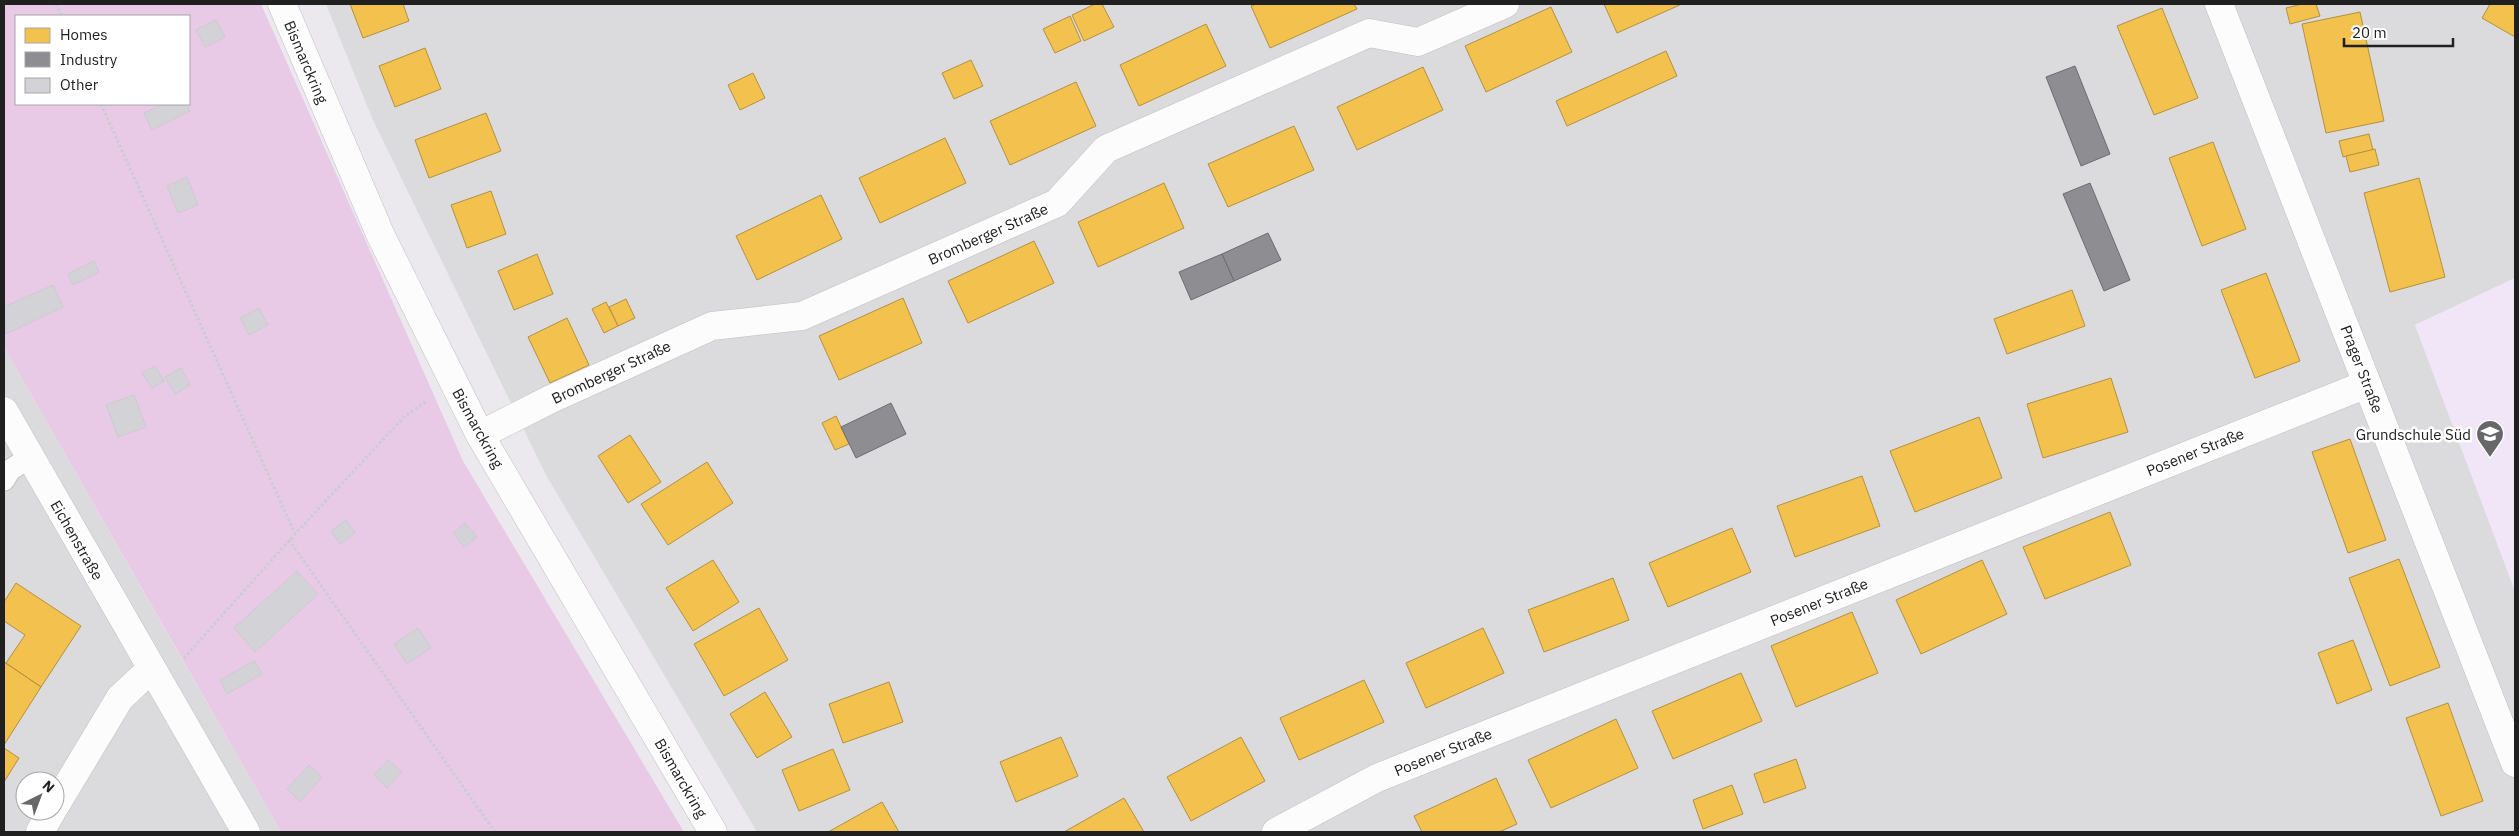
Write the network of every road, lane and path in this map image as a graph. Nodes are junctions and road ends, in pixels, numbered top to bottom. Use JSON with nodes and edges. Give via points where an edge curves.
{"nodes":[{"id":1,"x":282,"y":4,"type":"edge"},
{"id":2,"x":1505,"y":4,"type":"edge"},
{"id":3,"x":2219,"y":4,"type":"edge"},
{"id":4,"x":101,"y":105,"type":"edge"},
{"id":5,"x":453,"y":384,"type":"junction"},
{"id":6,"x":2367,"y":384,"type":"junction"},
{"id":7,"x":4,"y":411,"type":"edge"},
{"id":8,"x":480,"y":436,"type":"junction"},
{"id":9,"x":29,"y":458,"type":"junction"},
{"id":10,"x":4,"y":480,"type":"edge"},
{"id":11,"x":294,"y":534,"type":"junction"},
{"id":12,"x":289,"y":540,"type":"junction"},
{"id":13,"x":156,"y":677,"type":"junction"},
{"id":14,"x":2515,"y":763,"type":"edge"},
{"id":15,"x":65,"y":789,"type":"edge"},
{"id":16,"x":46,"y":821,"type":"edge"},
{"id":17,"x":40,"y":832,"type":"edge"},
{"id":18,"x":246,"y":832,"type":"edge"},
{"id":19,"x":495,"y":832,"type":"edge"},
{"id":20,"x":713,"y":832,"type":"edge"},
{"id":21,"x":1276,"y":832,"type":"edge"}],
"edges":[{"from":1,"to":5,"type":"street","name":"Bismarckring","via":[[382,236]]},
{"from":2,"to":8,"type":"street","name":"Bromberger Straße","via":[[1418,42],[1369,33],[1106,149],[1058,203],[802,316],[712,326],[551,399]]},
{"from":3,"to":6,"type":"street","name":"Prager Straße"},
{"from":4,"to":11,"type":"path"},
{"from":5,"to":8,"type":"street","name":"Bismarckring"},
{"from":5,"to":11,"type":"path","via":[[405,416]]},
{"from":6,"to":14,"type":"street","name":"Prager Straße"},
{"from":6,"to":21,"type":"street","name":"Posener Straße","via":[[1377,778]]},
{"from":7,"to":9,"type":"street","name":"Eichenstraße"},
{"from":8,"to":20,"type":"street","name":"Bismarckring"},
{"from":9,"to":10,"type":"lane","via":[[10,470]]},
{"from":9,"to":13,"type":"street","name":"Eichenstraße"},
{"from":11,"to":12,"type":"path"},
{"from":12,"to":13,"type":"path"},
{"from":12,"to":19,"type":"path"},
{"from":13,"to":15,"type":"street","via":[[120,698]]},
{"from":13,"to":18,"type":"street","name":"Eichenstraße"},
{"from":16,"to":17,"type":"street"}]}
